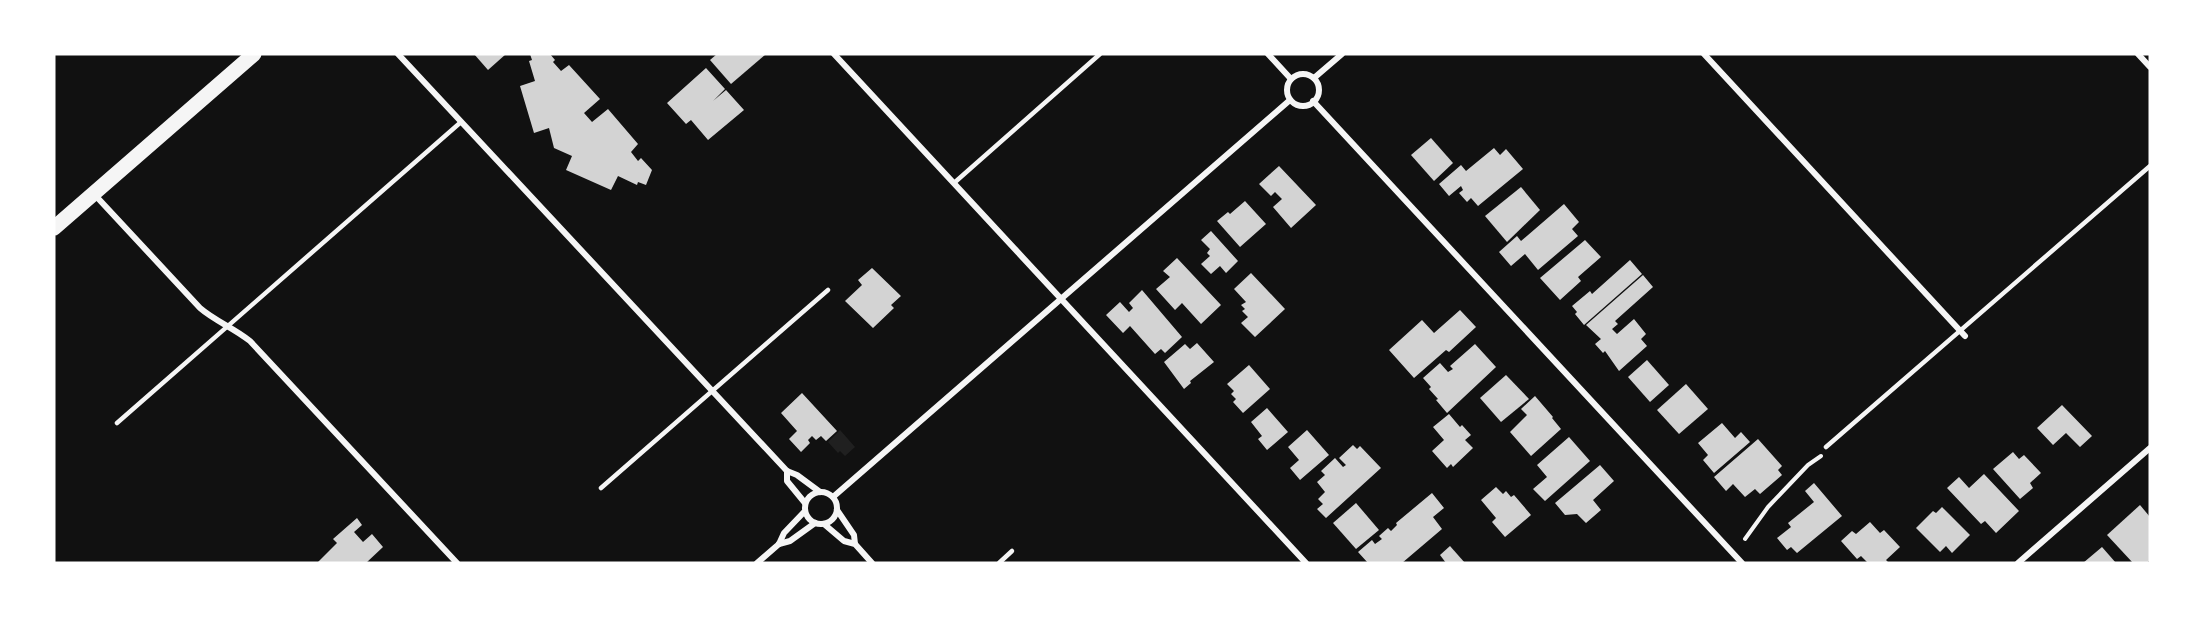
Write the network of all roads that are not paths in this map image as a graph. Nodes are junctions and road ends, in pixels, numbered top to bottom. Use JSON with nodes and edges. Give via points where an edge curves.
{"nodes":[{"id":1,"x":254,"y":54,"type":"edge"},
{"id":2,"x":398,"y":54,"type":"edge"},
{"id":3,"x":834,"y":54,"type":"edge"},
{"id":4,"x":1100,"y":54,"type":"edge"},
{"id":5,"x":1269,"y":54,"type":"edge"},
{"id":6,"x":1342,"y":54,"type":"edge"},
{"id":7,"x":1704,"y":54,"type":"edge"},
{"id":8,"x":2138,"y":54,"type":"edge"},
{"id":9,"x":2150,"y":67,"type":"edge"},
{"id":10,"x":1314,"y":78,"type":"junction"},
{"id":11,"x":1291,"y":79,"type":"junction"},
{"id":12,"x":1290,"y":100,"type":"junction"},
{"id":13,"x":1313,"y":101,"type":"junction"},
{"id":14,"x":461,"y":122,"type":"junction"},
{"id":15,"x":2150,"y":166,"type":"edge"},
{"id":16,"x":954,"y":183,"type":"junction"},
{"id":17,"x":93,"y":194,"type":"junction"},
{"id":18,"x":54,"y":228,"type":"edge"},
{"id":19,"x":828,"y":290,"type":"dead end"},
{"id":20,"x":1060,"y":300,"type":"junction"},
{"id":21,"x":228,"y":326,"type":"junction"},
{"id":22,"x":1960,"y":331,"type":"junction"},
{"id":23,"x":1965,"y":336,"type":"dead end"},
{"id":24,"x":712,"y":391,"type":"junction"},
{"id":25,"x":117,"y":423,"type":"dead end"},
{"id":26,"x":1826,"y":447,"type":"road end"},
{"id":27,"x":2150,"y":448,"type":"edge"},
{"id":28,"x":787,"y":471,"type":"junction"},
{"id":29,"x":601,"y":488,"type":"dead end"},
{"id":30,"x":820,"y":492,"type":"junction"},
{"id":31,"x":833,"y":497,"type":"junction"},
{"id":32,"x":805,"y":503,"type":"junction"},
{"id":33,"x":837,"y":510,"type":"junction"},
{"id":34,"x":805,"y":511,"type":"junction"},
{"id":35,"x":815,"y":523,"type":"junction"},
{"id":36,"x":824,"y":524,"type":"junction"},
{"id":37,"x":779,"y":544,"type":"junction"},
{"id":38,"x":855,"y":544,"type":"junction"},
{"id":39,"x":1012,"y":551,"type":"dead end"},
{"id":40,"x":457,"y":563,"type":"edge"},
{"id":41,"x":757,"y":563,"type":"edge"},
{"id":42,"x":872,"y":563,"type":"edge"},
{"id":43,"x":999,"y":563,"type":"edge"},
{"id":44,"x":1306,"y":563,"type":"edge"},
{"id":45,"x":1742,"y":563,"type":"edge"},
{"id":46,"x":2018,"y":563,"type":"edge"}],
"edges":[{"from":1,"to":17,"type":"highway"},
{"from":2,"to":14,"type":"street"},
{"from":3,"to":16,"type":"street"},
{"from":4,"to":16,"type":"lane"},
{"from":5,"to":11,"type":"street"},
{"from":6,"to":10,"type":"street"},
{"from":7,"to":22,"type":"street"},
{"from":8,"to":9,"type":"street"},
{"from":10,"to":11,"type":"street","via":[[1302,74]]},
{"from":10,"to":13,"type":"street","via":[[1319,92]]},
{"from":11,"to":12,"type":"street","via":[[1286,90]]},
{"from":12,"to":13,"type":"street","via":[[1300,105]]},
{"from":12,"to":20,"type":"street"},
{"from":13,"to":45,"type":"street"},
{"from":14,"to":21,"type":"lane"},
{"from":14,"to":24,"type":"street"},
{"from":15,"to":22,"type":"lane"},
{"from":16,"to":20,"type":"street"},
{"from":17,"to":18,"type":"highway"},
{"from":17,"to":21,"type":"street","via":[[196,305]]},
{"from":19,"to":24,"type":"lane"},
{"from":20,"to":31,"type":"street"},
{"from":20,"to":44,"type":"street"},
{"from":21,"to":25,"type":"lane"},
{"from":21,"to":40,"type":"street","via":[[250,340]]},
{"from":22,"to":23,"type":"street"},
{"from":22,"to":26,"type":"lane"},
{"from":24,"to":28,"type":"street"},
{"from":24,"to":29,"type":"lane"},
{"from":27,"to":46,"type":"street"},
{"from":28,"to":30,"type":"street"},
{"from":28,"to":32,"type":"street","via":[[787,481]]},
{"from":30,"to":31,"type":"street"},
{"from":30,"to":32,"type":"street"},
{"from":31,"to":33,"type":"street"},
{"from":32,"to":34,"type":"street"},
{"from":33,"to":36,"type":"street","via":[[834,518]]},
{"from":33,"to":38,"type":"street"},
{"from":34,"to":35,"type":"street"},
{"from":34,"to":37,"type":"street"},
{"from":35,"to":36,"type":"street"},
{"from":35,"to":37,"type":"street"},
{"from":36,"to":38,"type":"street","via":[[844,541]]},
{"from":37,"to":41,"type":"street"},
{"from":38,"to":42,"type":"street"},
{"from":39,"to":43,"type":"lane"}]}
